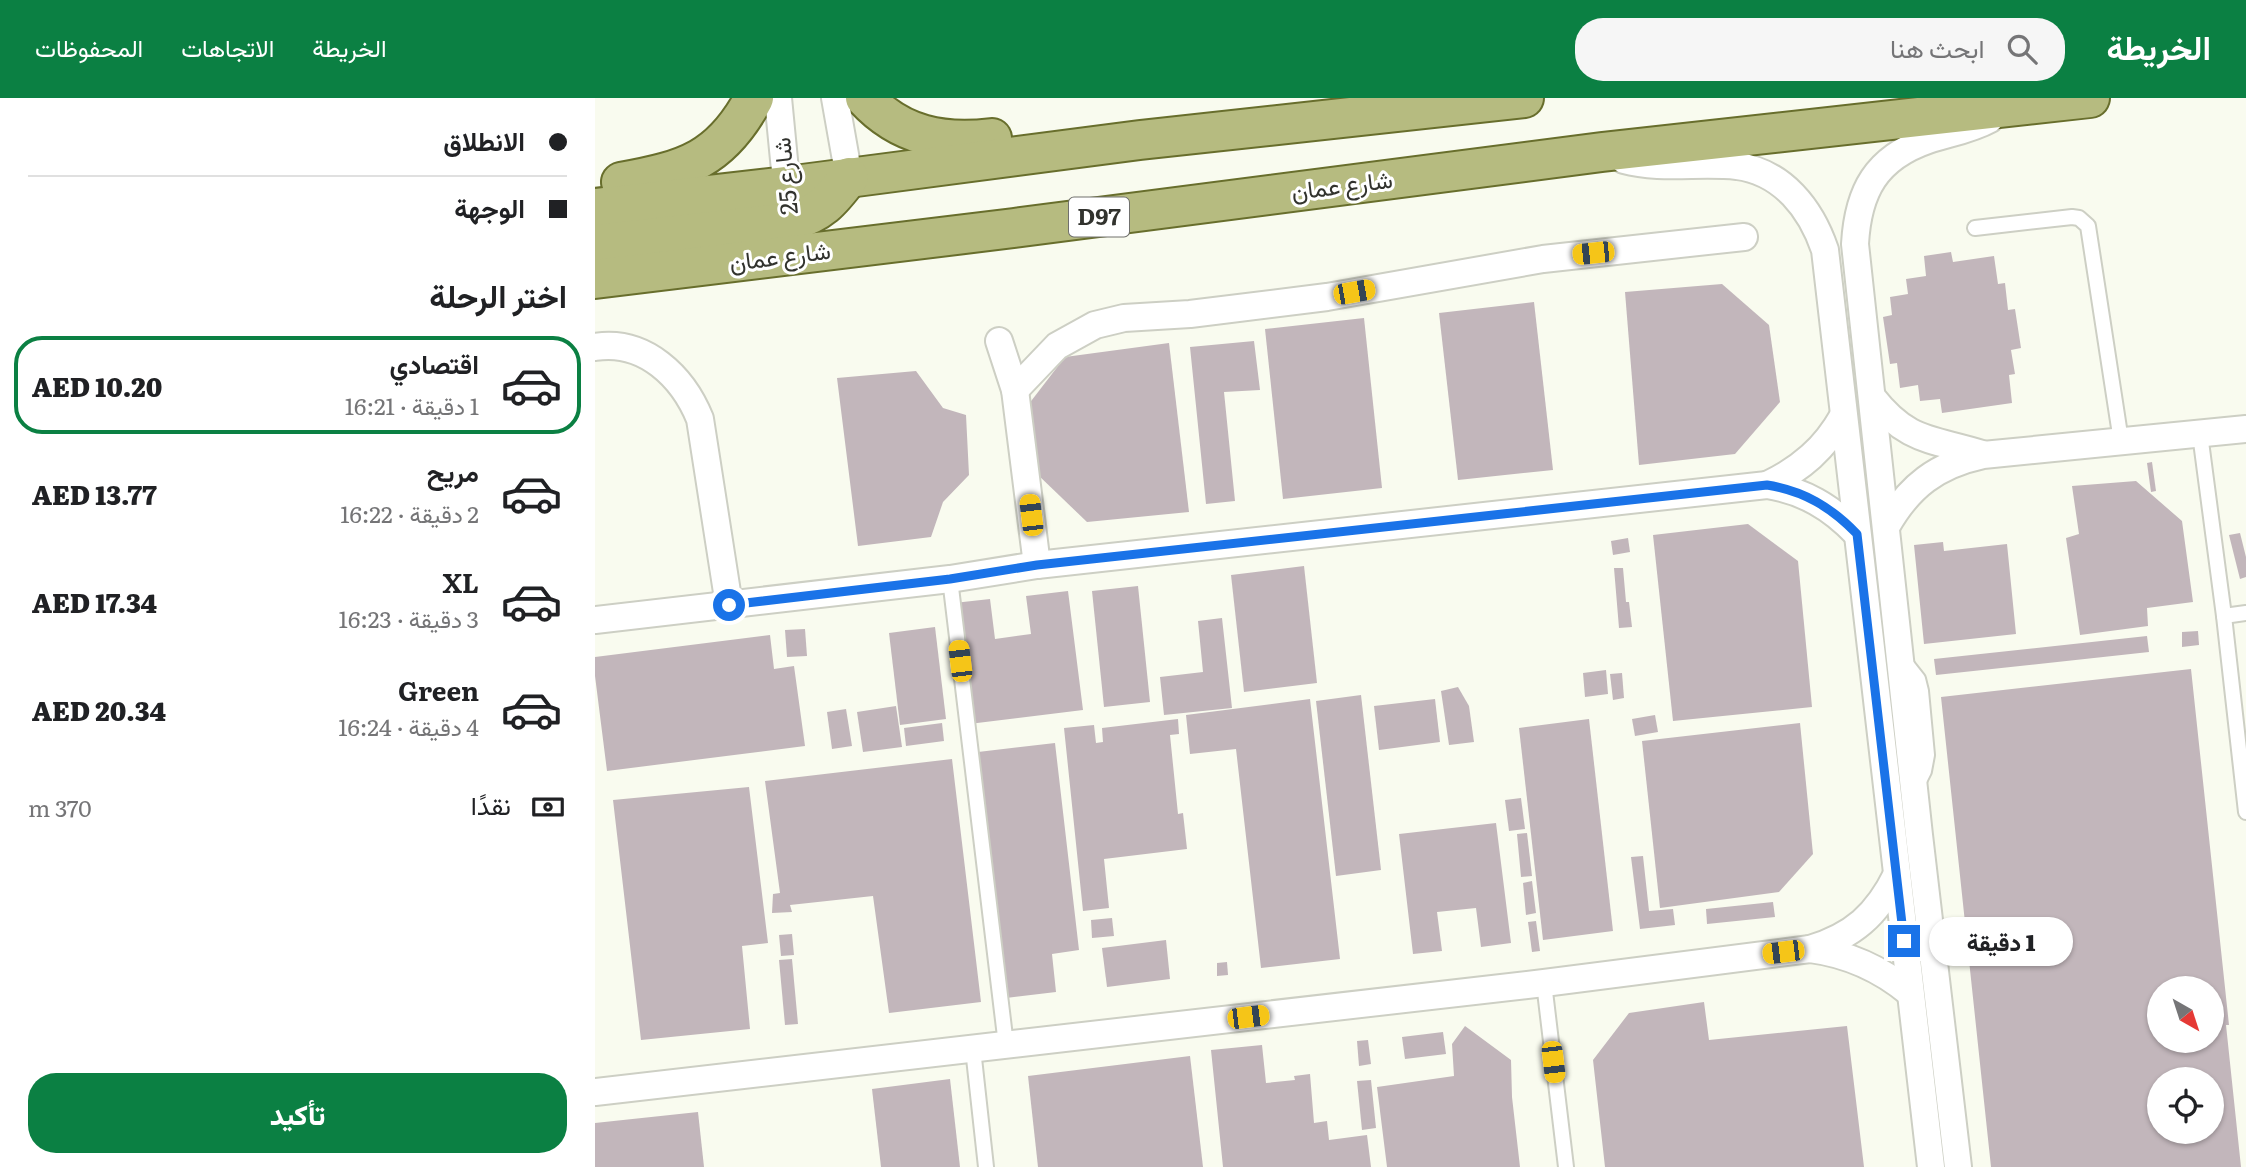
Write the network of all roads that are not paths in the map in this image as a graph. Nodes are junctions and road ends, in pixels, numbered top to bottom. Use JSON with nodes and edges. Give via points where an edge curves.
{"nodes":[{"id":1,"x":754,"y":98,"type":"edge"},
{"id":2,"x":778,"y":98,"type":"edge"},
{"id":3,"x":835,"y":98,"type":"edge"},
{"id":4,"x":865,"y":98,"type":"edge"},
{"id":5,"x":1524,"y":98,"type":"edge"},
{"id":6,"x":2090,"y":98,"type":"edge"},
{"id":7,"x":1413,"y":104,"type":"edge"},
{"id":8,"x":2006,"y":107,"type":"junction"},
{"id":9,"x":1140,"y":140,"type":"junction"},
{"id":10,"x":1602,"y":152,"type":"junction"},
{"id":11,"x":849,"y":177,"type":"junction"},
{"id":12,"x":595,"y":187,"type":"edge"},
{"id":13,"x":595,"y":208,"type":"edge"},
{"id":14,"x":790,"y":221,"type":"junction"},
{"id":15,"x":1975,"y":228,"type":"dead end"},
{"id":16,"x":1744,"y":237,"type":"dead end"},
{"id":17,"x":595,"y":244,"type":"edge"},
{"id":18,"x":595,"y":279,"type":"edge"},
{"id":19,"x":999,"y":341,"type":"dead end"},
{"id":20,"x":595,"y":347,"type":"edge"},
{"id":21,"x":1015,"y":390,"type":"junction"},
{"id":22,"x":1872,"y":397,"type":"junction"},
{"id":23,"x":1843,"y":416,"type":"junction"},
{"id":24,"x":2246,"y":429,"type":"edge"},
{"id":25,"x":2200,"y":434,"type":"junction"},
{"id":26,"x":2121,"y":440,"type":"junction"},
{"id":27,"x":1983,"y":454,"type":"junction"},
{"id":28,"x":1767,"y":485,"type":"junction"},
{"id":29,"x":1886,"y":527,"type":"junction"},
{"id":30,"x":1857,"y":534,"type":"junction"},
{"id":31,"x":1037,"y":565,"type":"junction"},
{"id":32,"x":950,"y":579,"type":"junction"},
{"id":33,"x":729,"y":605,"type":"junction"},
{"id":34,"x":2246,"y":613,"type":"edge"},
{"id":35,"x":2224,"y":616,"type":"junction"},
{"id":36,"x":595,"y":620,"type":"edge"},
{"id":37,"x":2246,"y":812,"type":"edge"},
{"id":38,"x":1896,"y":874,"type":"junction"},
{"id":39,"x":1810,"y":949,"type":"junction"},
{"id":40,"x":1544,"y":983,"type":"junction"},
{"id":41,"x":1910,"y":993,"type":"junction"},
{"id":42,"x":1006,"y":1045,"type":"junction"},
{"id":43,"x":973,"y":1049,"type":"junction"},
{"id":44,"x":595,"y":1092,"type":"edge"},
{"id":45,"x":986,"y":1167,"type":"edge"},
{"id":46,"x":1566,"y":1167,"type":"edge"},
{"id":47,"x":1931,"y":1167,"type":"edge"},
{"id":48,"x":1958,"y":1167,"type":"edge"}],
"edges":[{"from":1,"to":12,"type":"main road","via":[[727,138],[692,164]]},
{"from":2,"to":14,"type":"street","name":"شارع 25"},
{"from":3,"to":11,"type":"street"},
{"from":4,"to":9,"type":"main road","via":[[909,130],[954,141],[1056,129],[1112,132]]},
{"from":5,"to":7,"type":"main road"},
{"from":6,"to":8,"type":"main road","name":"شارع عمان","number":"D97"},
{"from":7,"to":9,"type":"main road"},
{"from":8,"to":10,"type":"main road","name":"شارع عمان","number":"D97"},
{"from":8,"to":22,"type":"street","via":[[1979,125],[1903,151],[1878,170],[1868,187],[1860,205],[1855,244]]},
{"from":9,"to":11,"type":"main road"},
{"from":10,"to":14,"type":"main road","name":"شارع عمان","number":"D97"},
{"from":10,"to":23,"type":"street","via":[[1646,164],[1739,166],[1763,173],[1798,199],[1825,250]]},
{"from":11,"to":14,"type":"main road","via":[[823,208]]},
{"from":13,"to":14,"type":"main road","name":"شارع عمان","number":"D97"},
{"from":14,"to":17,"type":"main road"},
{"from":14,"to":18,"type":"main road","name":"شارع عمان","number":"D97"},
{"from":15,"to":26,"type":"lane","via":[[2073,217],[2088,226]]},
{"from":16,"to":21,"type":"street","via":[[1543,258],[1327,297],[1124,318],[1095,325],[1057,346]]},
{"from":19,"to":21,"type":"street"},
{"from":20,"to":33,"type":"street","via":[[623,348],[644,355],[679,381],[691,399],[700,419]]},
{"from":21,"to":31,"type":"street"},
{"from":22,"to":27,"type":"street","via":[[1893,420],[1919,437]]},
{"from":22,"to":29,"type":"street"},
{"from":23,"to":28,"type":"street","via":[[1811,457]]},
{"from":23,"to":30,"type":"street"},
{"from":24,"to":25,"type":"street"},
{"from":25,"to":26,"type":"street"},
{"from":25,"to":35,"type":"lane"},
{"from":26,"to":27,"type":"street"},
{"from":27,"to":29,"type":"street","via":[[1933,474],[1905,497]]},
{"from":28,"to":30,"type":"street","via":[[1817,500]]},
{"from":28,"to":31,"type":"street"},
{"from":29,"to":48,"type":"street"},
{"from":30,"to":38,"type":"street"},
{"from":31,"to":32,"type":"street"},
{"from":32,"to":33,"type":"street"},
{"from":32,"to":42,"type":"lane"},
{"from":33,"to":36,"type":"street"},
{"from":34,"to":35,"type":"lane"},
{"from":35,"to":37,"type":"lane"},
{"from":38,"to":39,"type":"street","via":[[1888,892],[1863,922],[1838,939]]},
{"from":38,"to":41,"type":"street"},
{"from":39,"to":40,"type":"street"},
{"from":39,"to":41,"type":"street","via":[[1867,964]]},
{"from":40,"to":42,"type":"street"},
{"from":40,"to":46,"type":"lane"},
{"from":41,"to":47,"type":"street"},
{"from":42,"to":43,"type":"street"},
{"from":43,"to":44,"type":"street"},
{"from":43,"to":45,"type":"lane"}]}
